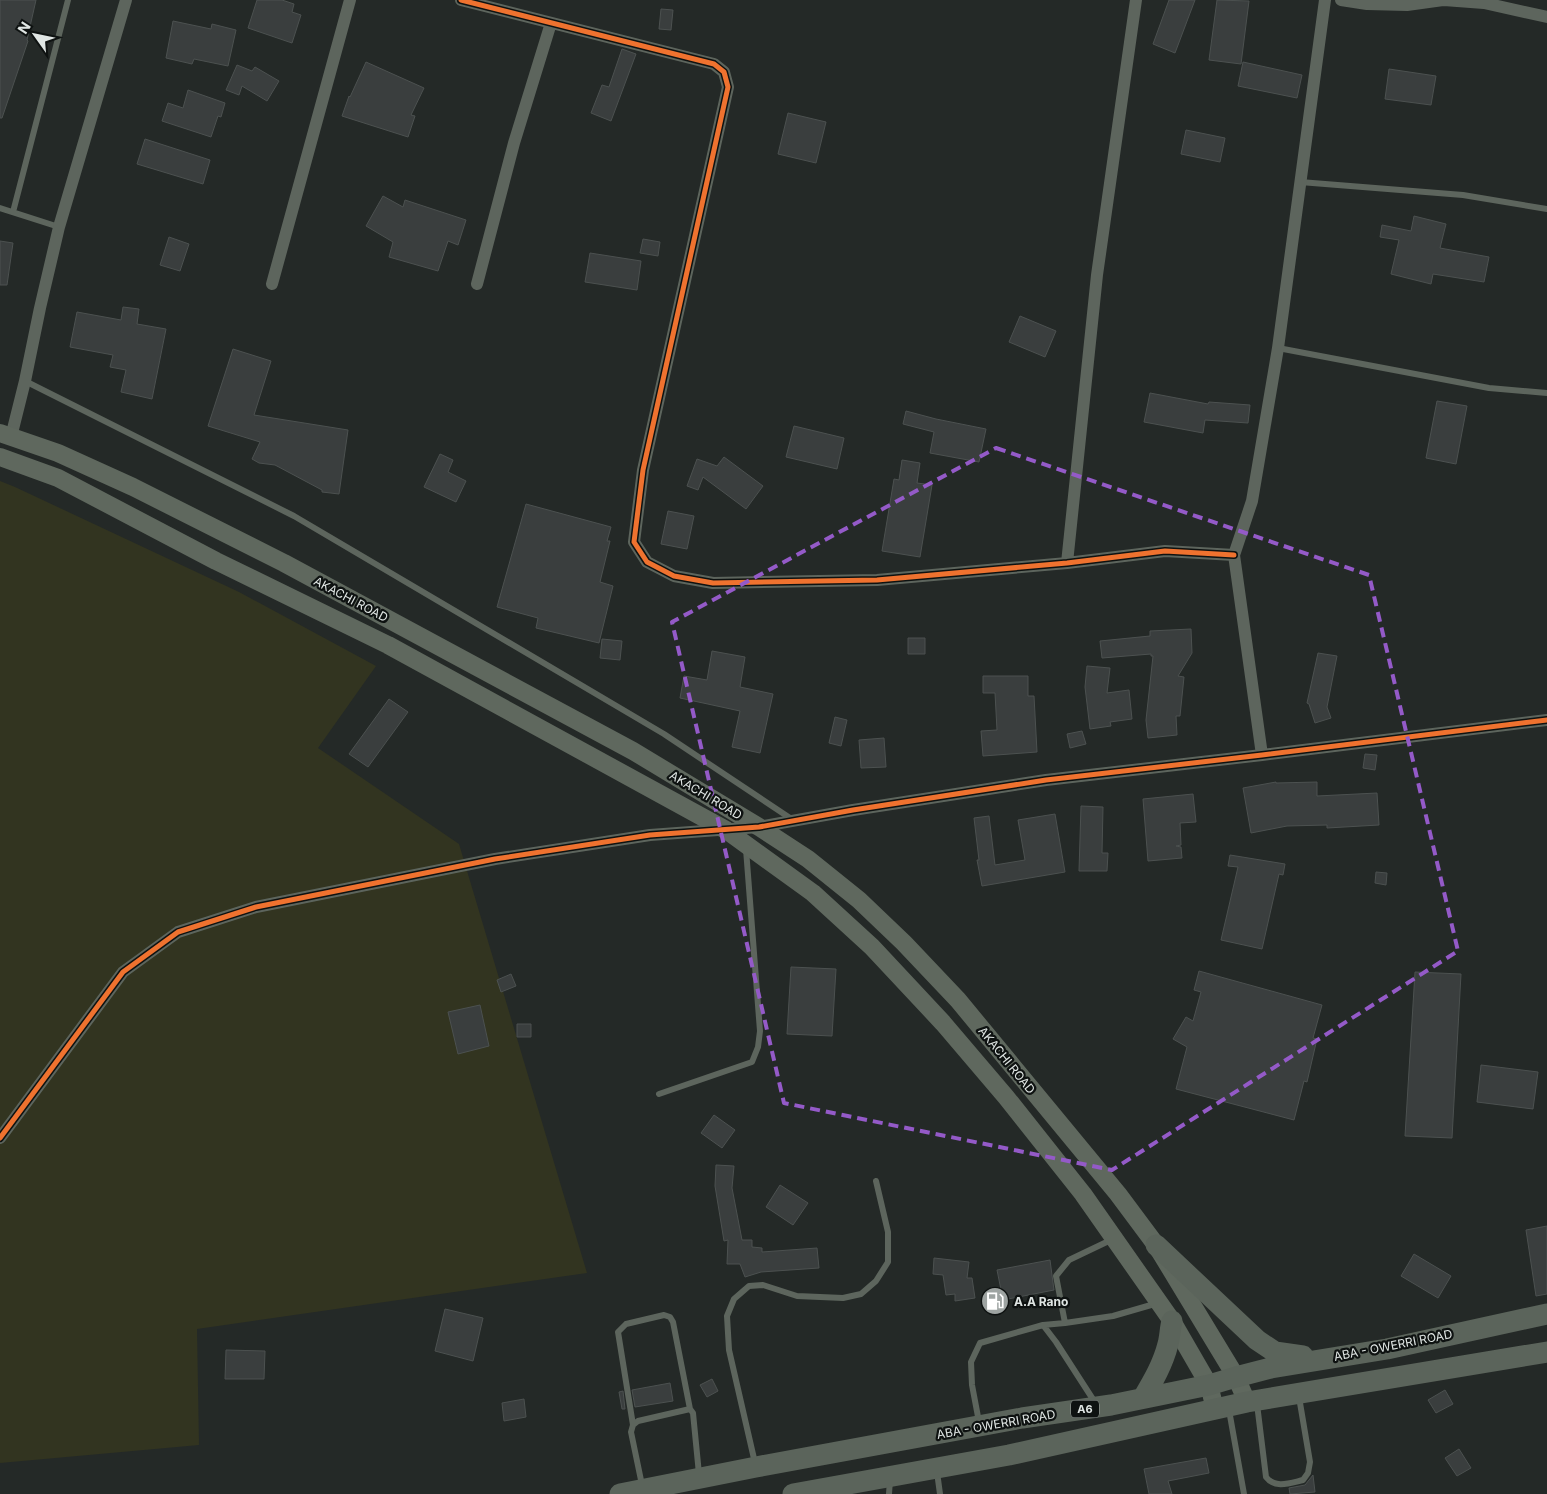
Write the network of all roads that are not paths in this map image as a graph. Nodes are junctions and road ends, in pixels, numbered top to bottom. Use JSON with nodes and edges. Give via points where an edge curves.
{"nodes":[{"id":1,"x":68,"y":0,"type":"edge"},
{"id":2,"x":126,"y":0,"type":"edge"},
{"id":3,"x":350,"y":0,"type":"edge"},
{"id":4,"x":461,"y":0,"type":"edge"},
{"id":5,"x":1136,"y":0,"type":"edge"},
{"id":6,"x":1325,"y":0,"type":"edge"},
{"id":7,"x":1341,"y":0,"type":"edge"},
{"id":8,"x":1444,"y":0,"type":"edge"},
{"id":9,"x":1508,"y":4,"type":"edge"},
{"id":10,"x":1547,"y":17,"type":"edge"},
{"id":11,"x":551,"y":23,"type":"junction"},
{"id":12,"x":1299,"y":182,"type":"junction"},
{"id":13,"x":0,"y":208,"type":"edge"},
{"id":14,"x":1547,"y":208,"type":"edge"},
{"id":15,"x":13,"y":212,"type":"junction"},
{"id":16,"x":59,"y":227,"type":"junction"},
{"id":17,"x":272,"y":284,"type":"dead end"},
{"id":18,"x":477,"y":284,"type":"dead end"},
{"id":19,"x":1278,"y":348,"type":"junction"},
{"id":20,"x":26,"y":381,"type":"junction"},
{"id":21,"x":1547,"y":393,"type":"edge"},
{"id":22,"x":6,"y":435,"type":"edge"},
{"id":23,"x":0,"y":458,"type":"edge"},
{"id":24,"x":1234,"y":555,"type":"junction"},
{"id":25,"x":1067,"y":563,"type":"junction"},
{"id":26,"x":1547,"y":720,"type":"edge"},
{"id":27,"x":1262,"y":755,"type":"junction"},
{"id":28,"x":793,"y":820,"type":"junction"},
{"id":29,"x":759,"y":826,"type":"junction"},
{"id":30,"x":726,"y":830,"type":"junction"},
{"id":31,"x":745,"y":843,"type":"junction"},
{"id":32,"x":659,"y":1094,"type":"dead end"},
{"id":33,"x":0,"y":1138,"type":"edge"},
{"id":34,"x":876,"y":1181,"type":"dead end"},
{"id":35,"x":1114,"y":1239,"type":"junction"},
{"id":36,"x":1156,"y":1245,"type":"junction"},
{"id":37,"x":1158,"y":1303,"type":"junction"},
{"id":38,"x":1547,"y":1314,"type":"edge"},
{"id":39,"x":1172,"y":1321,"type":"junction"},
{"id":40,"x":1065,"y":1323,"type":"junction"},
{"id":41,"x":1043,"y":1325,"type":"junction"},
{"id":42,"x":1547,"y":1352,"type":"edge"},
{"id":43,"x":1321,"y":1359,"type":"junction"},
{"id":44,"x":1236,"y":1376,"type":"junction"},
{"id":45,"x":1209,"y":1386,"type":"junction"},
{"id":46,"x":1299,"y":1393,"type":"junction"},
{"id":47,"x":1143,"y":1398,"type":"junction"},
{"id":48,"x":1237,"y":1404,"type":"junction"},
{"id":49,"x":1099,"y":1407,"type":"junction"},
{"id":50,"x":690,"y":1409,"type":"junction"},
{"id":51,"x":633,"y":1425,"type":"junction"},
{"id":52,"x":980,"y":1426,"type":"junction"},
{"id":53,"x":756,"y":1467,"type":"junction"},
{"id":54,"x":937,"y":1468,"type":"junction"},
{"id":55,"x":700,"y":1478,"type":"junction"},
{"id":56,"x":889,"y":1485,"type":"edge"},
{"id":57,"x":643,"y":1492,"type":"edge"},
{"id":58,"x":620,"y":1494,"type":"edge"},
{"id":59,"x":797,"y":1494,"type":"edge"},
{"id":60,"x":940,"y":1494,"type":"edge"},
{"id":61,"x":1244,"y":1494,"type":"edge"}],
"edges":[{"from":1,"to":15,"type":"lane"},
{"from":2,"to":16,"type":"street"},
{"from":3,"to":17,"type":"street"},
{"from":4,"to":11,"type":"street"},
{"from":5,"to":25,"type":"street","via":[[1097,275]]},
{"from":6,"to":12,"type":"street"},
{"from":7,"to":8,"type":"street","via":[[1407,6]]},
{"from":8,"to":9,"type":"street"},
{"from":9,"to":10,"type":"street"},
{"from":11,"to":18,"type":"street","via":[[514,143]]},
{"from":11,"to":25,"type":"street","via":[[714,64],[724,72],[728,87],[643,470],[634,542],[647,562],[674,576],[713,583],[877,580]]},
{"from":12,"to":14,"type":"lane","via":[[1463,195]]},
{"from":12,"to":19,"type":"street"},
{"from":13,"to":15,"type":"lane"},
{"from":15,"to":16,"type":"lane"},
{"from":16,"to":20,"type":"street"},
{"from":19,"to":21,"type":"lane","via":[[1489,388]]},
{"from":19,"to":24,"type":"street","via":[[1252,501]]},
{"from":20,"to":22,"type":"street"},
{"from":20,"to":28,"type":"lane","via":[[294,516],[664,734]]},
{"from":22,"to":29,"type":"main road","name":"AKACHI ROAD","via":[[58,453],[133,487],[284,563],[625,747]]},
{"from":23,"to":30,"type":"main road","name":"AKACHI ROAD","via":[[58,478],[216,561],[388,645]]},
{"from":24,"to":25,"type":"street","via":[[1165,551]]},
{"from":24,"to":27,"type":"street"},
{"from":26,"to":27,"type":"street"},
{"from":27,"to":28,"type":"street","via":[[1046,780]]},
{"from":28,"to":29,"type":"street"},
{"from":29,"to":30,"type":"street"},
{"from":29,"to":36,"type":"main road","name":"AKACHI ROAD","via":[[860,900],[904,943],[958,1000],[1118,1194]]},
{"from":30,"to":31,"type":"main road","name":"AKACHI ROAD"},
{"from":30,"to":33,"type":"street","via":[[650,835],[496,859],[256,907],[178,932],[123,972]]},
{"from":31,"to":32,"type":"lane","via":[[760,1031],[758,1047],[752,1062]]},
{"from":31,"to":35,"type":"main road","name":"AKACHI ROAD","via":[[813,893],[872,947],[944,1023],[1083,1194]]},
{"from":34,"to":53,"type":"lane","via":[[888,1232],[888,1262],[876,1282],[860,1294],[843,1298],[797,1296],[763,1285],[749,1286],[734,1300],[727,1316],[729,1350]]},
{"from":35,"to":37,"type":"main road","name":"AKACHI ROAD"},
{"from":35,"to":40,"type":"lane","via":[[1069,1260],[1056,1276]]},
{"from":36,"to":43,"type":"highway","via":[[1257,1340],[1275,1352]]},
{"from":36,"to":44,"type":"main road","name":"AKACHI ROAD"},
{"from":37,"to":39,"type":"main road","name":"AKACHI ROAD"},
{"from":37,"to":40,"type":"lane","via":[[1113,1316]]},
{"from":38,"to":43,"type":"highway","name":"ABA - OWERRI ROAD","number":"A6","via":[[1387,1349]]},
{"from":39,"to":45,"type":"main road","name":"AKACHI ROAD"},
{"from":39,"to":47,"type":"highway","via":[[1169,1342],[1158,1372]]},
{"from":40,"to":41,"type":"lane"},
{"from":41,"to":49,"type":"lane"},
{"from":41,"to":52,"type":"lane","via":[[980,1343],[971,1362]]},
{"from":42,"to":46,"type":"highway","number":"A6"},
{"from":43,"to":44,"type":"highway","name":"ABA - OWERRI ROAD","number":"A6"},
{"from":44,"to":45,"type":"highway","name":"ABA - OWERRI ROAD","number":"A6"},
{"from":44,"to":48,"type":"main road","name":"AKACHI ROAD"},
{"from":45,"to":47,"type":"highway","name":"ABA - OWERRI ROAD","number":"A6"},
{"from":45,"to":48,"type":"main road","name":"AKACHI ROAD"},
{"from":46,"to":48,"type":"highway","number":"A6"},
{"from":46,"to":48,"type":"lane","via":[[1310,1462],[1308,1473],[1303,1480],[1278,1485],[1270,1483],[1266,1477]]},
{"from":47,"to":49,"type":"highway","name":"ABA - OWERRI ROAD","number":"A6"},
{"from":48,"to":54,"type":"highway","number":"A6"},
{"from":48,"to":61,"type":"lane"},
{"from":49,"to":52,"type":"highway","name":"ABA - OWERRI ROAD","number":"A6"},
{"from":50,"to":51,"type":"lane"},
{"from":50,"to":51,"type":"lane","via":[[670,1317],[626,1324],[618,1332]]},
{"from":50,"to":55,"type":"lane"},
{"from":51,"to":57,"type":"lane","via":[[631,1432]]},
{"from":52,"to":53,"type":"highway","name":"ABA - OWERRI ROAD","number":"A6"},
{"from":53,"to":55,"type":"highway","name":"ABA - OWERRI ROAD","number":"A6"},
{"from":54,"to":56,"type":"highway","number":"A6"},
{"from":54,"to":60,"type":"lane"},
{"from":55,"to":57,"type":"highway","name":"ABA - OWERRI ROAD","number":"A6"},
{"from":56,"to":59,"type":"highway","number":"A6"},
{"from":57,"to":58,"type":"highway","name":"ABA - OWERRI ROAD","number":"A6"}]}
